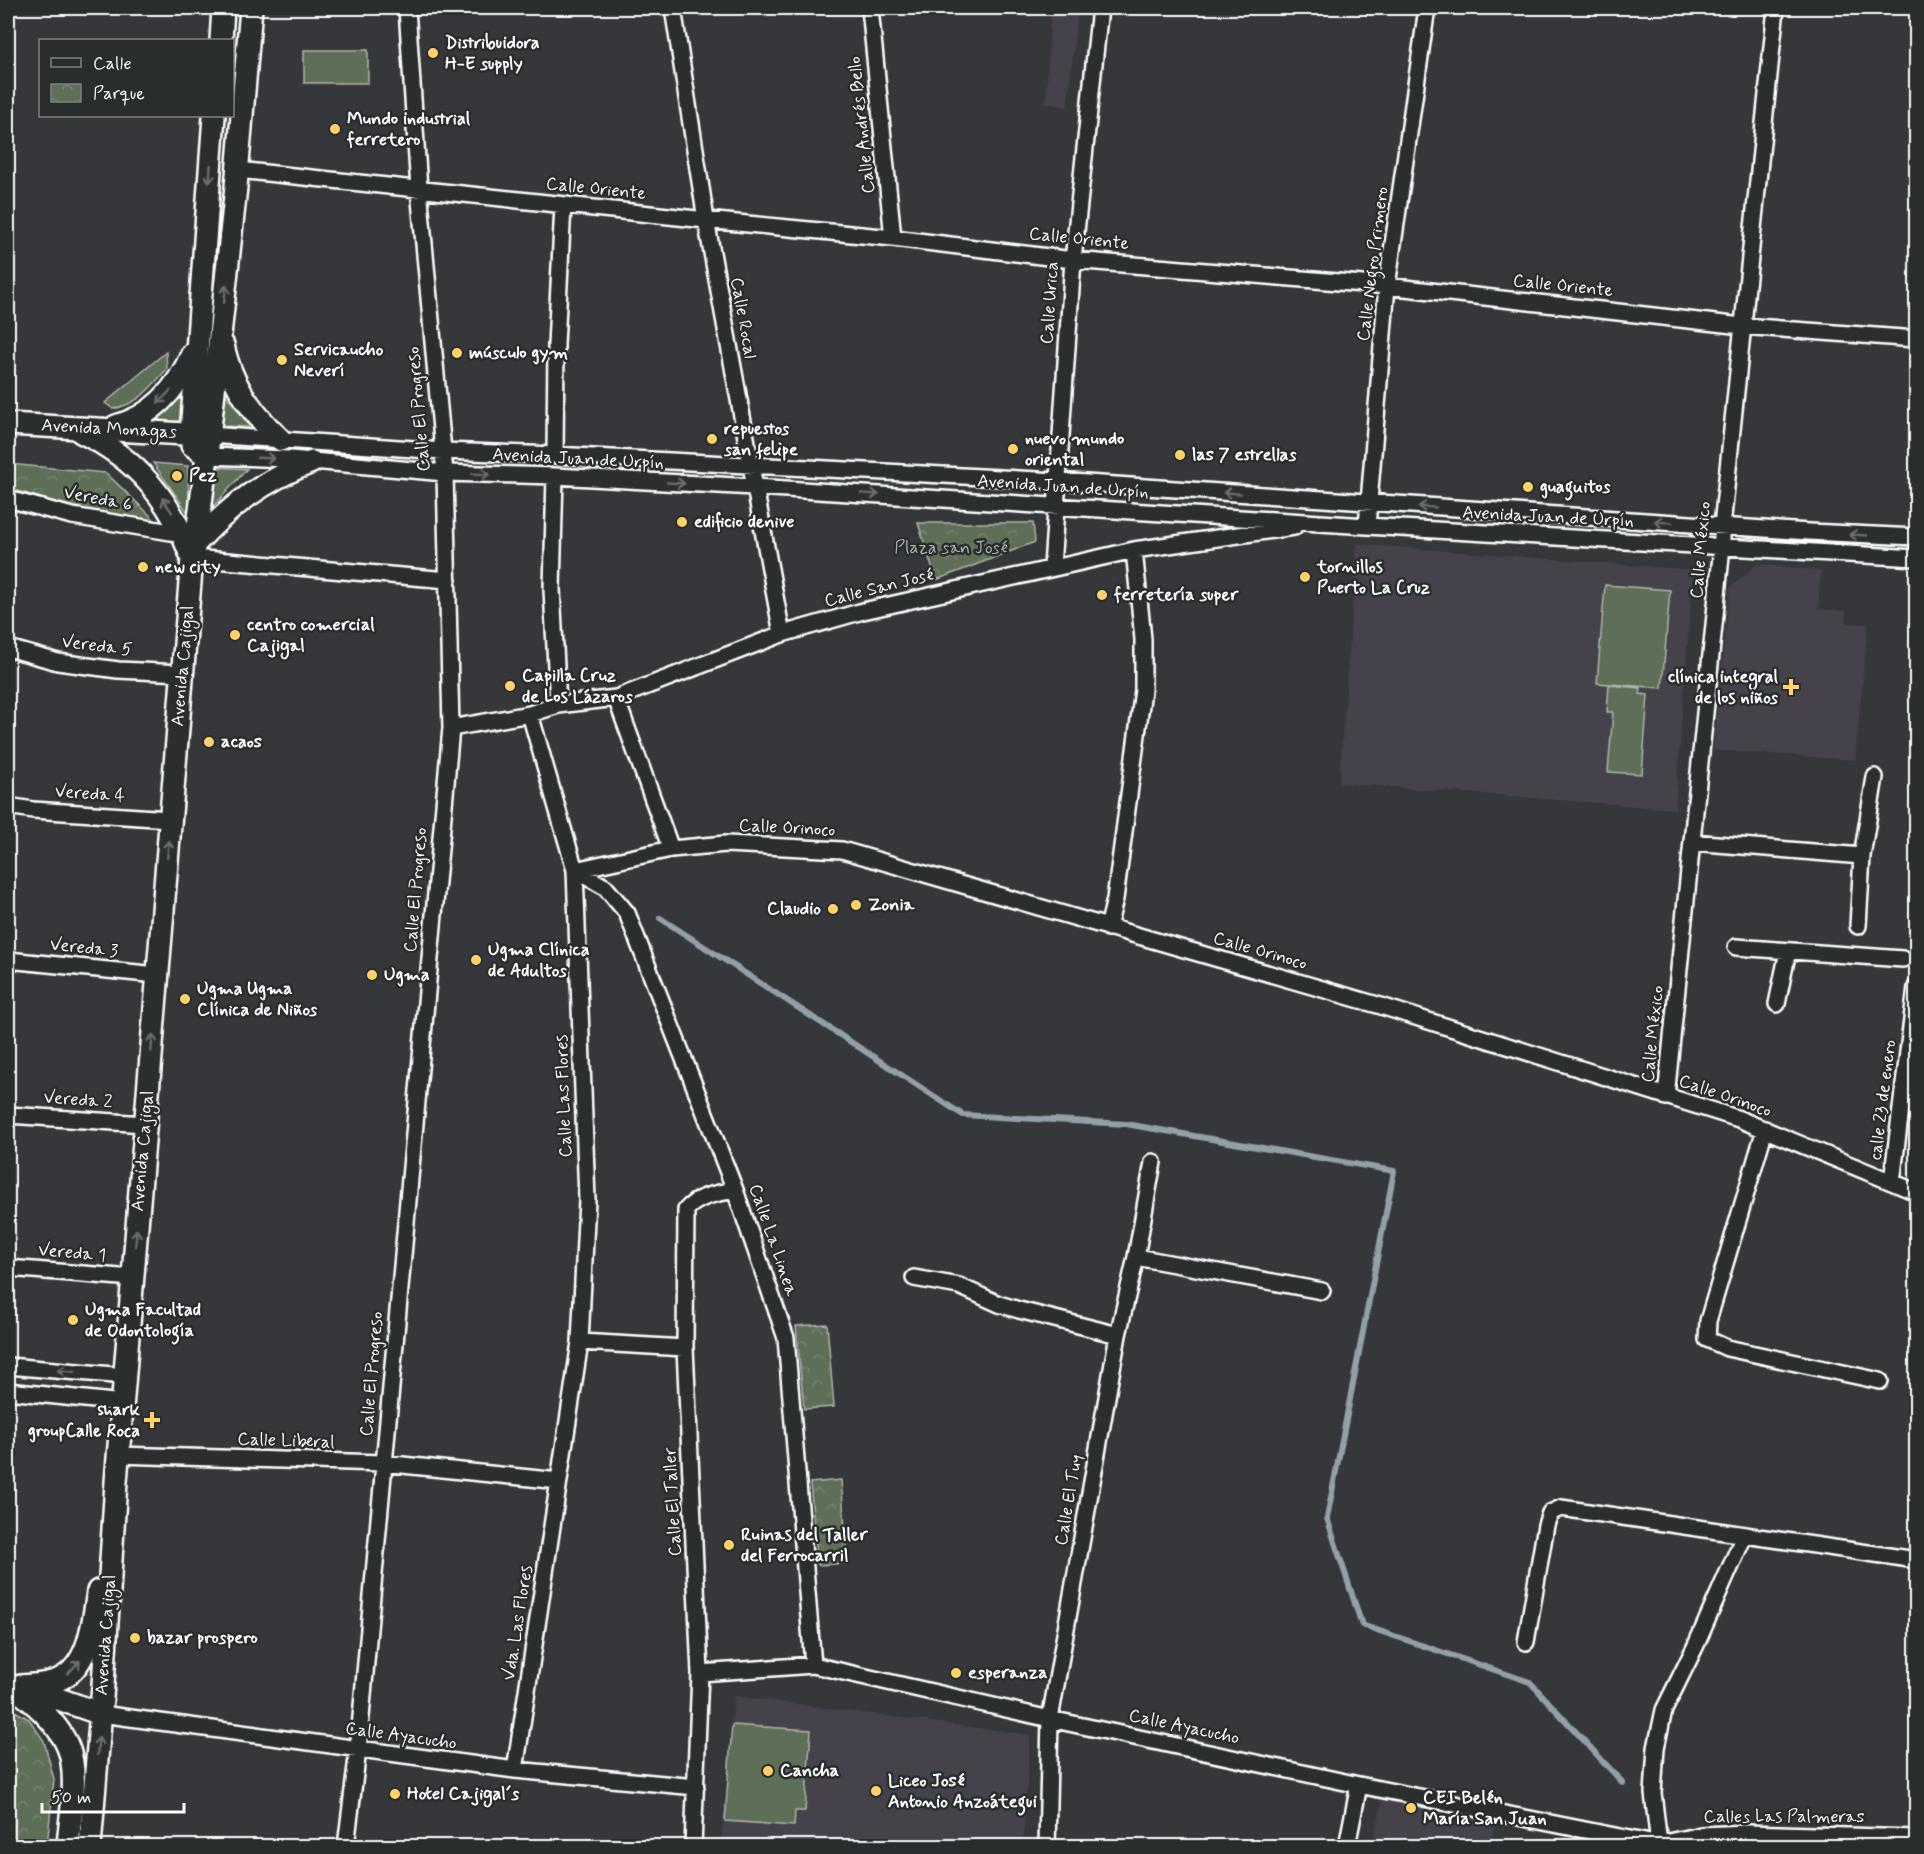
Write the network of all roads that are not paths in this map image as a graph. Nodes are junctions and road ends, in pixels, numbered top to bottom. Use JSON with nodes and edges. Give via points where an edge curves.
{"nodes":[{"id":1,"x":223,"y":8,"type":"edge"},
{"id":2,"x":251,"y":8,"type":"edge"},
{"id":3,"x":407,"y":8,"type":"edge"},
{"id":4,"x":673,"y":8,"type":"edge"},
{"id":5,"x":870,"y":8,"type":"edge"},
{"id":6,"x":1100,"y":8,"type":"edge"},
{"id":7,"x":1427,"y":8,"type":"edge"},
{"id":8,"x":1776,"y":8,"type":"edge"},
{"id":9,"x":221,"y":39,"type":"edge"},
{"id":10,"x":214,"y":117,"type":"edge"},
{"id":11,"x":238,"y":170,"type":"junction"},
{"id":12,"x":419,"y":189,"type":"junction"},
{"id":13,"x":563,"y":205,"type":"junction"},
{"id":14,"x":706,"y":220,"type":"junction"},
{"id":15,"x":893,"y":238,"type":"junction"},
{"id":16,"x":1073,"y":260,"type":"junction"},
{"id":17,"x":1387,"y":286,"type":"junction"},
{"id":18,"x":1742,"y":326,"type":"junction"},
{"id":19,"x":198,"y":327,"type":"junction"},
{"id":20,"x":220,"y":333,"type":"junction"},
{"id":21,"x":1917,"y":339,"type":"edge"},
{"id":22,"x":8,"y":424,"type":"edge"},
{"id":23,"x":75,"y":429,"type":"junction"},
{"id":24,"x":104,"y":430,"type":"junction"},
{"id":25,"x":281,"y":440,"type":"junction"},
{"id":26,"x":202,"y":442,"type":"junction"},
{"id":27,"x":443,"y":451,"type":"junction"},
{"id":28,"x":555,"y":455,"type":"junction"},
{"id":29,"x":312,"y":462,"type":"junction"},
{"id":30,"x":750,"y":465,"type":"junction"},
{"id":31,"x":445,"y":472,"type":"junction"},
{"id":32,"x":555,"y":476,"type":"junction"},
{"id":33,"x":1057,"y":481,"type":"junction"},
{"id":34,"x":754,"y":487,"type":"junction"},
{"id":35,"x":8,"y":499,"type":"edge"},
{"id":36,"x":1368,"y":503,"type":"junction"},
{"id":37,"x":1055,"y":506,"type":"junction"},
{"id":38,"x":1326,"y":523,"type":"junction"},
{"id":39,"x":1367,"y":526,"type":"junction"},
{"id":40,"x":1722,"y":526,"type":"junction"},
{"id":41,"x":1917,"y":537,"type":"edge"},
{"id":42,"x":190,"y":545,"type":"junction"},
{"id":43,"x":1722,"y":546,"type":"junction"},
{"id":44,"x":1134,"y":550,"type":"junction"},
{"id":45,"x":1917,"y":558,"type":"edge"},
{"id":46,"x":1052,"y":567,"type":"junction"},
{"id":47,"x":448,"y":580,"type":"junction"},
{"id":48,"x":782,"y":634,"type":"junction"},
{"id":49,"x":8,"y":648,"type":"edge"},
{"id":50,"x":182,"y":673,"type":"junction"},
{"id":51,"x":616,"y":698,"type":"junction"},
{"id":52,"x":558,"y":705,"type":"junction"},
{"id":53,"x":530,"y":714,"type":"junction"},
{"id":54,"x":451,"y":728,"type":"junction"},
{"id":55,"x":1875,"y":777,"type":"dead end"},
{"id":56,"x":8,"y":806,"type":"edge"},
{"id":57,"x":170,"y":819,"type":"junction"},
{"id":58,"x":1692,"y":842,"type":"junction"},
{"id":59,"x":671,"y":849,"type":"junction"},
{"id":60,"x":1862,"y":856,"type":"junction"},
{"id":61,"x":575,"y":870,"type":"junction"},
{"id":62,"x":1858,"y":926,"type":"dead end"},
{"id":63,"x":1108,"y":928,"type":"junction"},
{"id":64,"x":1736,"y":947,"type":"dead end"},
{"id":65,"x":1788,"y":951,"type":"junction"},
{"id":66,"x":1903,"y":959,"type":"dead end"},
{"id":67,"x":8,"y":960,"type":"edge"},
{"id":68,"x":157,"y":975,"type":"junction"},
{"id":69,"x":1917,"y":987,"type":"edge"},
{"id":70,"x":1776,"y":1004,"type":"dead end"},
{"id":71,"x":1666,"y":1097,"type":"junction"},
{"id":72,"x":8,"y":1114,"type":"edge"},
{"id":73,"x":145,"y":1124,"type":"junction"},
{"id":74,"x":1765,"y":1129,"type":"junction"},
{"id":75,"x":1153,"y":1162,"type":"dead end"},
{"id":76,"x":1892,"y":1182,"type":"junction"},
{"id":77,"x":735,"y":1190,"type":"junction"},
{"id":78,"x":1917,"y":1192,"type":"edge"},
{"id":79,"x":1136,"y":1257,"type":"junction"},
{"id":80,"x":8,"y":1268,"type":"edge"},
{"id":81,"x":133,"y":1278,"type":"junction"},
{"id":82,"x":914,"y":1278,"type":"dead end"},
{"id":83,"x":1322,"y":1291,"type":"dead end"},
{"id":84,"x":1118,"y":1335,"type":"junction"},
{"id":85,"x":580,"y":1342,"type":"junction"},
{"id":86,"x":685,"y":1348,"type":"junction"},
{"id":87,"x":8,"y":1365,"type":"edge"},
{"id":88,"x":125,"y":1376,"type":"junction"},
{"id":89,"x":1880,"y":1381,"type":"dead end"},
{"id":90,"x":8,"y":1391,"type":"edge"},
{"id":91,"x":123,"y":1403,"type":"junction"},
{"id":92,"x":118,"y":1455,"type":"junction"},
{"id":93,"x":383,"y":1463,"type":"junction"},
{"id":94,"x":559,"y":1481,"type":"junction"},
{"id":95,"x":115,"y":1498,"type":"junction"},
{"id":96,"x":1744,"y":1536,"type":"junction"},
{"id":97,"x":1917,"y":1560,"type":"edge"},
{"id":98,"x":1526,"y":1642,"type":"dead end"},
{"id":99,"x":813,"y":1665,"type":"junction"},
{"id":100,"x":700,"y":1673,"type":"junction"},
{"id":101,"x":12,"y":1683,"type":"edge"},
{"id":102,"x":101,"y":1714,"type":"junction"},
{"id":103,"x":1050,"y":1719,"type":"junction"},
{"id":104,"x":358,"y":1750,"type":"junction"},
{"id":105,"x":515,"y":1770,"type":"junction"},
{"id":106,"x":1359,"y":1785,"type":"junction"},
{"id":107,"x":696,"y":1787,"type":"junction"},
{"id":108,"x":1917,"y":1838,"type":"edge"},
{"id":109,"x":1601,"y":1840,"type":"edge"},
{"id":110,"x":1662,"y":1845,"type":"edge"},
{"id":111,"x":68,"y":1846,"type":"edge"},
{"id":112,"x":90,"y":1846,"type":"edge"},
{"id":113,"x":346,"y":1846,"type":"edge"},
{"id":114,"x":693,"y":1846,"type":"edge"},
{"id":115,"x":1047,"y":1846,"type":"edge"},
{"id":116,"x":1347,"y":1846,"type":"edge"}],
"edges":[{"from":1,"to":9,"type":"main road"},
{"from":2,"to":11,"type":"main road"},
{"from":3,"to":12,"type":"street","name":"Calle El Progreso"},
{"from":4,"to":14,"type":"street","name":"Calle Rocal"},
{"from":5,"to":15,"type":"street","name":"Calle Andrés Bello"},
{"from":6,"to":16,"type":"street","name":"Calle Urica"},
{"from":7,"to":17,"type":"street","name":"Calle Negro Primero"},
{"from":8,"to":18,"type":"street","name":"Calle México"},
{"from":10,"to":19,"type":"main road","one_way":true},
{"from":11,"to":12,"type":"street","name":"Calle Oriente"},
{"from":20,"to":11,"type":"main road","one_way":true},
{"from":12,"to":13,"type":"street","name":"Calle Oriente"},
{"from":12,"to":27,"type":"street","name":"Calle El Progreso"},
{"from":13,"to":14,"type":"street","name":"Calle Oriente"},
{"from":13,"to":28,"type":"street"},
{"from":14,"to":15,"type":"street","name":"Calle Oriente"},
{"from":14,"to":30,"type":"street","name":"Calle Rocal"},
{"from":15,"to":16,"type":"street","name":"Calle Oriente"},
{"from":16,"to":17,"type":"street","name":"Calle Oriente"},
{"from":16,"to":33,"type":"street","name":"Calle Urica"},
{"from":17,"to":18,"type":"street","name":"Calle Oriente"},
{"from":17,"to":36,"type":"street","name":"Calle Negro Primero"},
{"from":18,"to":21,"type":"street","name":"Calle Oriente"},
{"from":18,"to":40,"type":"street","name":"Calle México"},
{"from":19,"to":24,"type":"main road","one_way":true,"via":[[183,374],[168,394],[150,411]]},
{"from":19,"to":26,"type":"main road"},
{"from":20,"to":25,"type":"main road","via":[[240,392]]},
{"from":20,"to":26,"type":"main road"},
{"from":22,"to":23,"type":"main road","name":"Avenida Monagas"},
{"from":23,"to":24,"type":"main road","name":"Avenida Monagas"},
{"from":42,"to":23,"type":"main road","one_way":true,"via":[[171,512],[139,471],[120,454]]},
{"from":24,"to":26,"type":"main road","name":"Avenida Monagas"},
{"from":25,"to":26,"type":"street","name":"Avenida Juan de Urpín"},
{"from":25,"to":27,"type":"street","name":"Avenida Juan de Urpín"},
{"from":26,"to":29,"type":"street","name":"Avenida Juan de Urpín","one_way":true},
{"from":26,"to":42,"type":"main road","name":"Avenida Cajigal"},
{"from":27,"to":28,"type":"street","name":"Avenida Juan de Urpín"},
{"from":27,"to":31,"type":"street","name":"Calle El Progreso"},
{"from":28,"to":30,"type":"street","name":"Avenida Juan de Urpín"},
{"from":29,"to":31,"type":"street","name":"Avenida Juan de Urpín"},
{"from":29,"to":42,"type":"main road","via":[[259,487]]},
{"from":30,"to":33,"type":"street","name":"Avenida Juan de Urpín"},
{"from":30,"to":34,"type":"street","name":"Calle Rocal"},
{"from":31,"to":32,"type":"street","name":"Avenida Juan de Urpín","one_way":true},
{"from":31,"to":47,"type":"street","name":"Calle El Progreso"},
{"from":32,"to":34,"type":"street","name":"Avenida Juan de Urpín","one_way":true},
{"from":32,"to":52,"type":"street","via":[[552,589]]},
{"from":36,"to":33,"type":"street","name":"Avenida Juan de Urpín","one_way":true},
{"from":33,"to":37,"type":"street","name":"Calle Urica"},
{"from":34,"to":37,"type":"street","name":"Avenida Juan de Urpín","one_way":true},
{"from":34,"to":48,"type":"street","name":"Calle Rocal"},
{"from":35,"to":42,"type":"street","name":"Vereda 6"},
{"from":36,"to":39,"type":"street","name":"Calle Negro Primero"},
{"from":40,"to":36,"type":"street","name":"Avenida Juan de Urpín","one_way":true},
{"from":37,"to":38,"type":"street","name":"Avenida Juan de Urpín"},
{"from":37,"to":46,"type":"street","name":"Calle Urica"},
{"from":38,"to":39,"type":"street","name":"Avenida Juan de Urpín"},
{"from":38,"to":44,"type":"street","name":"Calle San José"},
{"from":39,"to":43,"type":"street","name":"Avenida Juan de Urpín"},
{"from":41,"to":40,"type":"street","name":"Avenida Juan de Urpín","one_way":true},
{"from":40,"to":43,"type":"street","name":"Calle México"},
{"from":42,"to":47,"type":"street","name":"Vereda 6"},
{"from":42,"to":50,"type":"main road","name":"Avenida Cajigal"},
{"from":43,"to":45,"type":"street","name":"Avenida Juan de Urpín"},
{"from":43,"to":58,"type":"street","name":"Calle México"},
{"from":44,"to":46,"type":"street","name":"Calle San José"},
{"from":44,"to":63,"type":"street","via":[[1143,639],[1143,690]]},
{"from":46,"to":48,"type":"street","name":"Calle San José"},
{"from":47,"to":54,"type":"street","name":"Calle El Progreso"},
{"from":48,"to":51,"type":"street","name":"Calle San José"},
{"from":49,"to":50,"type":"street","name":"Vereda 5","via":[[58,662]]},
{"from":50,"to":57,"type":"main road","name":"Avenida Cajigal"},
{"from":51,"to":52,"type":"street","name":"Calle San José"},
{"from":51,"to":59,"type":"street"},
{"from":52,"to":53,"type":"street","name":"Calle San José"},
{"from":53,"to":54,"type":"street","name":"Calle San José"},
{"from":53,"to":61,"type":"street","name":"Calle Las Flores"},
{"from":54,"to":93,"type":"street","name":"Calle El Progreso"},
{"from":55,"to":60,"type":"street"},
{"from":56,"to":57,"type":"street","name":"Vereda 4"},
{"from":68,"to":57,"type":"main road","name":"Avenida Cajigal","one_way":true},
{"from":58,"to":60,"type":"street"},
{"from":58,"to":71,"type":"street","name":"Calle México"},
{"from":59,"to":61,"type":"street","name":"Calle Orinoco"},
{"from":59,"to":63,"type":"street","name":"Calle Orinoco","via":[[726,844],[842,850]]},
{"from":60,"to":62,"type":"street"},
{"from":61,"to":77,"type":"street","name":"Calle La Linea","via":[[605,887],[627,913]]},
{"from":61,"to":85,"type":"street","name":"Calle Las Flores","via":[[587,1200]]},
{"from":63,"to":71,"type":"street","name":"Calle Orinoco","via":[[1381,1006]]},
{"from":64,"to":65,"type":"street"},
{"from":65,"to":66,"type":"street"},
{"from":65,"to":70,"type":"street"},
{"from":67,"to":68,"type":"street","name":"Vereda 3"},
{"from":73,"to":68,"type":"main road","name":"Avenida Cajigal","one_way":true},
{"from":69,"to":76,"type":"street","name":"calle 23 de enero"},
{"from":71,"to":74,"type":"street","name":"Calle Orinoco"},
{"from":72,"to":73,"type":"street","name":"Vereda 2"},
{"from":81,"to":73,"type":"main road","name":"Avenida Cajigal","one_way":true},
{"from":74,"to":76,"type":"street","name":"Calle Orinoco"},
{"from":74,"to":89,"type":"street","via":[[1708,1321],[1707,1339],[1727,1348]]},
{"from":75,"to":79,"type":"street","name":"Calle El Tuy"},
{"from":76,"to":78,"type":"street","name":"Calle Orinoco"},
{"from":77,"to":86,"type":"street","name":"Calle El Taller","via":[[702,1197],[686,1210]]},
{"from":77,"to":99,"type":"street","name":"Calle La Linea","via":[[786,1338]]},
{"from":79,"to":83,"type":"street"},
{"from":79,"to":84,"type":"street","name":"Calle El Tuy"},
{"from":80,"to":81,"type":"street","name":"Vereda 1"},
{"from":81,"to":88,"type":"main road","name":"Avenida Cajigal"},
{"from":82,"to":84,"type":"street","via":[[959,1286],[1018,1310]]},
{"from":84,"to":103,"type":"street","name":"Calle El Tuy"},
{"from":85,"to":86,"type":"street"},
{"from":85,"to":94,"type":"street","name":"Calle Las Flores"},
{"from":86,"to":100,"type":"street","name":"Calle El Taller"},
{"from":88,"to":87,"type":"street","one_way":true},
{"from":88,"to":91,"type":"main road","name":"Avenida Cajigal"},
{"from":90,"to":91,"type":"street"},
{"from":91,"to":92,"type":"main road","name":"Avenida Cajigal"},
{"from":92,"to":93,"type":"street","name":"Calle Liberal"},
{"from":92,"to":95,"type":"main road","name":"Avenida Cajigal"},
{"from":93,"to":94,"type":"street","name":"Calle Liberal"},
{"from":93,"to":104,"type":"street","name":"Calle El Progreso"},
{"from":94,"to":105,"type":"street","name":"Vda. Las Flores"},
{"from":101,"to":95,"type":"main road","one_way":true,"via":[[57,1681],[79,1664],[96,1602]]},
{"from":95,"to":102,"type":"main road","name":"Avenida Cajigal"},
{"from":96,"to":97,"type":"street"},
{"from":96,"to":98,"type":"street","via":[[1561,1509],[1550,1513]]},
{"from":96,"to":110,"type":"street","via":[[1664,1710],[1653,1793]]},
{"from":99,"to":100,"type":"street","name":"Calle Ayacucho"},
{"from":99,"to":103,"type":"street","name":"Calle Ayacucho"},
{"from":100,"to":107,"type":"street","name":"Calle El Taller"},
{"from":101,"to":102,"type":"main road"},
{"from":101,"to":111,"type":"main road","via":[[51,1721],[71,1755],[74,1774]]},
{"from":102,"to":104,"type":"street","name":"Calle Ayacucho"},
{"from":112,"to":102,"type":"main road","name":"Avenida Cajigal","one_way":true},
{"from":103,"to":106,"type":"street","name":"Calle Ayacucho"},
{"from":103,"to":115,"type":"street","name":"Calle El Tuy"},
{"from":104,"to":105,"type":"street","name":"Calle Ayacucho"},
{"from":104,"to":113,"type":"street","name":"Calle El Progreso"},
{"from":105,"to":107,"type":"street","name":"Calle Ayacucho"},
{"from":106,"to":109,"type":"street","name":"Calle Ayacucho"},
{"from":106,"to":116,"type":"street"},
{"from":107,"to":114,"type":"street","name":"Calle El Taller"},
{"from":108,"to":110,"type":"street","name":"Calles Las Palmeras","via":[[1747,1833],[1701,1835]]},
{"from":109,"to":110,"type":"street","name":"Calle Ayacucho"}]}
